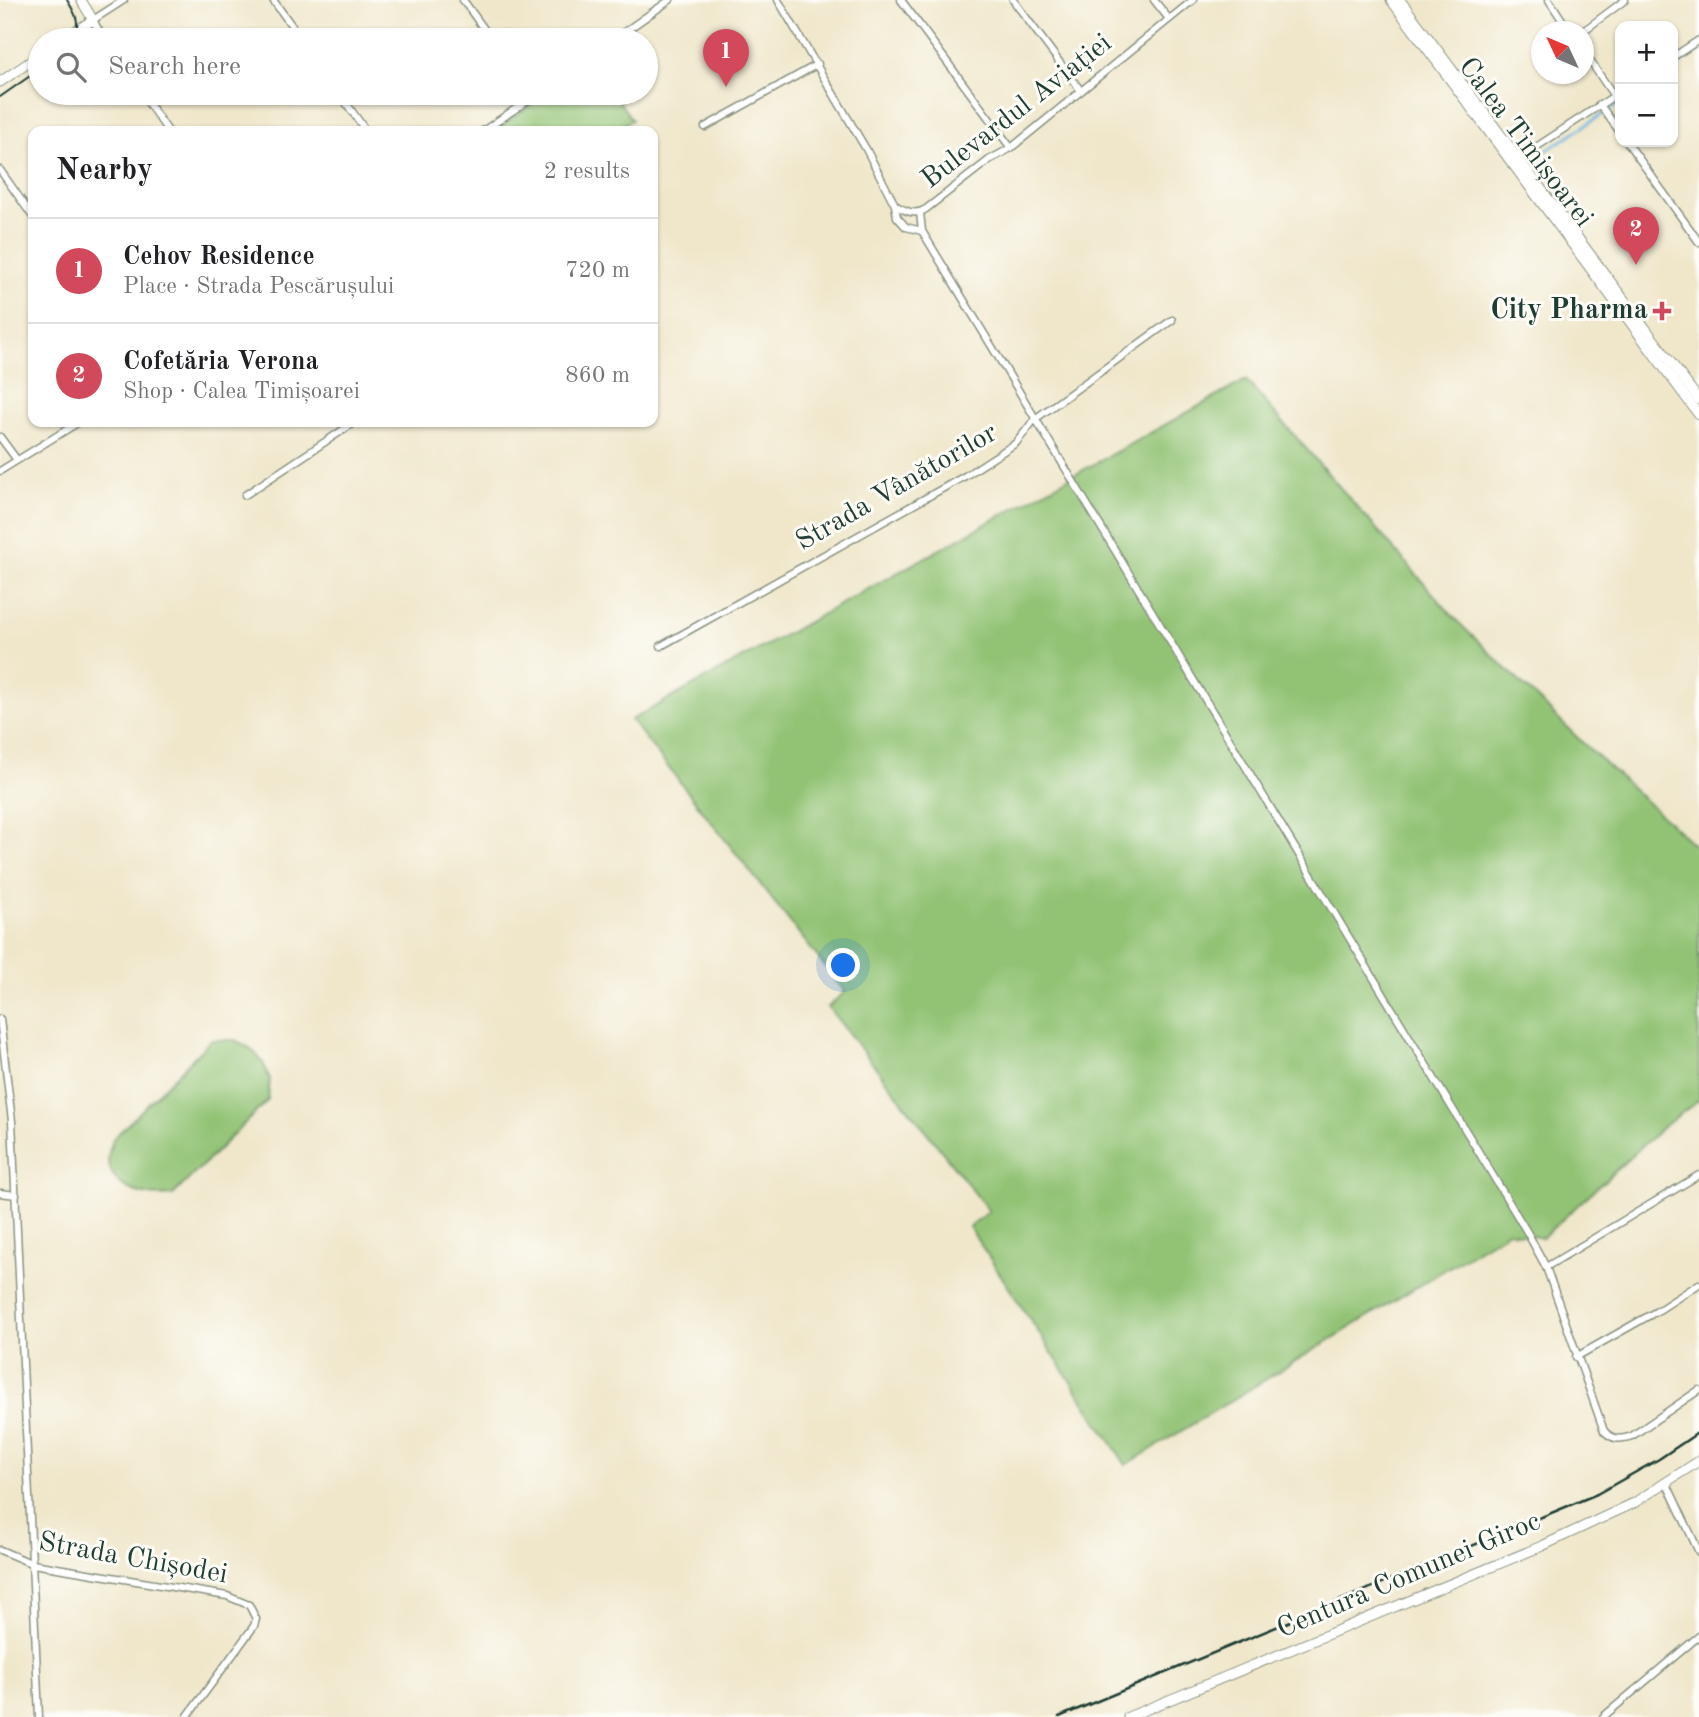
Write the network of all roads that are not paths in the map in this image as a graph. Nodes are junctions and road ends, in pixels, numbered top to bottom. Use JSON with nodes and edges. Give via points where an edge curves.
{"nodes":[{"id":1,"x":81,"y":0,"type":"edge"},
{"id":2,"x":124,"y":0,"type":"edge"},
{"id":3,"x":273,"y":0,"type":"edge"},
{"id":4,"x":463,"y":0,"type":"edge"},
{"id":5,"x":652,"y":0,"type":"edge"},
{"id":6,"x":670,"y":0,"type":"edge"},
{"id":7,"x":778,"y":0,"type":"edge"},
{"id":8,"x":901,"y":0,"type":"edge"},
{"id":9,"x":1013,"y":0,"type":"edge"},
{"id":10,"x":1154,"y":0,"type":"edge"},
{"id":11,"x":1193,"y":0,"type":"edge"},
{"id":12,"x":1391,"y":0,"type":"edge"},
{"id":13,"x":1400,"y":0,"type":"edge"},
{"id":14,"x":1549,"y":0,"type":"edge"},
{"id":15,"x":1625,"y":0,"type":"edge"},
{"id":16,"x":658,"y":8,"type":"junction"},
{"id":17,"x":1169,"y":19,"type":"junction"},
{"id":18,"x":93,"y":20,"type":"junction"},
{"id":19,"x":1563,"y":21,"type":"edge"},
{"id":20,"x":1594,"y":23,"type":"edge"},
{"id":21,"x":80,"y":28,"type":"edge"},
{"id":22,"x":97,"y":28,"type":"edge"},
{"id":23,"x":293,"y":28,"type":"edge"},
{"id":24,"x":483,"y":28,"type":"edge"},
{"id":25,"x":630,"y":28,"type":"edge"},
{"id":26,"x":1699,"y":40,"type":"edge"},
{"id":27,"x":1678,"y":54,"type":"edge"},
{"id":28,"x":28,"y":63,"type":"edge"},
{"id":29,"x":818,"y":64,"type":"junction"},
{"id":30,"x":1594,"y":65,"type":"edge"},
{"id":31,"x":0,"y":82,"type":"edge"},
{"id":32,"x":1081,"y":91,"type":"junction"},
{"id":33,"x":1615,"y":91,"type":"edge"},
{"id":34,"x":1615,"y":96,"type":"edge"},
{"id":35,"x":150,"y":105,"type":"edge"},
{"id":36,"x":348,"y":105,"type":"edge"},
{"id":37,"x":518,"y":105,"type":"edge"},
{"id":38,"x":1601,"y":106,"type":"junction"},
{"id":39,"x":1615,"y":125,"type":"edge"},
{"id":40,"x":165,"y":126,"type":"edge"},
{"id":41,"x":362,"y":126,"type":"edge"},
{"id":42,"x":490,"y":126,"type":"edge"},
{"id":43,"x":705,"y":127,"type":"dead end"},
{"id":44,"x":1632,"y":147,"type":"edge"},
{"id":45,"x":1011,"y":148,"type":"junction"},
{"id":46,"x":1518,"y":159,"type":"junction"},
{"id":47,"x":0,"y":170,"type":"edge"},
{"id":48,"x":895,"y":205,"type":"junction"},
{"id":49,"x":28,"y":210,"type":"edge"},
{"id":50,"x":920,"y":212,"type":"junction"},
{"id":51,"x":922,"y":231,"type":"junction"},
{"id":52,"x":1699,"y":242,"type":"edge"},
{"id":53,"x":1172,"y":320,"type":"dead end"},
{"id":54,"x":1699,"y":400,"type":"edge"},
{"id":55,"x":1699,"y":415,"type":"edge"},
{"id":56,"x":1035,"y":419,"type":"junction"},
{"id":57,"x":71,"y":427,"type":"edge"},
{"id":58,"x":347,"y":427,"type":"edge"},
{"id":59,"x":0,"y":437,"type":"edge"},
{"id":60,"x":17,"y":460,"type":"junction"},
{"id":61,"x":0,"y":471,"type":"edge"},
{"id":62,"x":245,"y":495,"type":"dead end"},
{"id":63,"x":661,"y":646,"type":"dead end"},
{"id":64,"x":0,"y":1019,"type":"edge"},
{"id":65,"x":1699,"y":1175,"type":"edge"},
{"id":66,"x":0,"y":1193,"type":"edge"},
{"id":67,"x":16,"y":1195,"type":"junction"},
{"id":68,"x":1546,"y":1267,"type":"junction"},
{"id":69,"x":1699,"y":1284,"type":"edge"},
{"id":70,"x":1576,"y":1357,"type":"junction"},
{"id":71,"x":1699,"y":1390,"type":"edge"},
{"id":72,"x":1699,"y":1461,"type":"edge"},
{"id":73,"x":1667,"y":1482,"type":"junction"},
{"id":74,"x":0,"y":1550,"type":"edge"},
{"id":75,"x":1699,"y":1552,"type":"edge"},
{"id":76,"x":33,"y":1564,"type":"junction"},
{"id":77,"x":1699,"y":1636,"type":"edge"},
{"id":78,"x":39,"y":1717,"type":"edge"},
{"id":79,"x":187,"y":1717,"type":"edge"},
{"id":80,"x":1128,"y":1717,"type":"edge"},
{"id":81,"x":1603,"y":1717,"type":"edge"}],
"edges":[{"from":1,"to":18,"type":"main road"},
{"from":2,"to":18,"type":"street"},
{"from":3,"to":23,"type":"street"},
{"from":4,"to":24,"type":"street"},
{"from":5,"to":16,"type":"street"},
{"from":6,"to":16,"type":"street"},
{"from":7,"to":29,"type":"street"},
{"from":8,"to":45,"type":"street"},
{"from":9,"to":32,"type":"street"},
{"from":10,"to":17,"type":"street"},
{"from":11,"to":17,"type":"street","name":"Bulevardul Aviației"},
{"from":12,"to":55,"type":"main road","name":"Calea Timișoarei"},
{"from":13,"to":46,"type":"main road","name":"Calea Timișoarei"},
{"from":14,"to":19,"type":"street"},
{"from":15,"to":20,"type":"street"},
{"from":16,"to":25,"type":"street"},
{"from":17,"to":32,"type":"street","name":"Bulevardul Aviației"},
{"from":18,"to":21,"type":"main road"},
{"from":18,"to":22,"type":"street"},
{"from":26,"to":27,"type":"street"},
{"from":28,"to":31,"type":"main road"},
{"from":29,"to":43,"type":"street"},
{"from":29,"to":48,"type":"street"},
{"from":30,"to":33,"type":"street"},
{"from":32,"to":45,"type":"street","name":"Bulevardul Aviației"},
{"from":34,"to":38,"type":"street"},
{"from":35,"to":40,"type":"street"},
{"from":36,"to":41,"type":"street"},
{"from":37,"to":42,"type":"street"},
{"from":38,"to":39,"type":"street"},
{"from":38,"to":46,"type":"street"},
{"from":44,"to":52,"type":"street"},
{"from":45,"to":50,"type":"street","name":"Bulevardul Aviației"},
{"from":46,"to":54,"type":"main road","name":"Calea Timișoarei"},
{"from":47,"to":49,"type":"street"},
{"from":48,"to":50,"type":"street","name":"Bulevardul Aviației"},
{"from":48,"to":51,"type":"street","via":[[906,228]]},
{"from":50,"to":51,"type":"street"},
{"from":51,"to":56,"type":"street"},
{"from":53,"to":56,"type":"street","name":"Strada Vânătorilor"},
{"from":56,"to":63,"type":"street","name":"Strada Vânătorilor","via":[[1016,443],[965,476]]},
{"from":56,"to":68,"type":"street"},
{"from":57,"to":60,"type":"street"},
{"from":58,"to":62,"type":"street"},
{"from":59,"to":60,"type":"street"},
{"from":60,"to":61,"type":"street"},
{"from":64,"to":67,"type":"street"},
{"from":65,"to":68,"type":"street"},
{"from":66,"to":67,"type":"street"},
{"from":67,"to":76,"type":"street"},
{"from":68,"to":70,"type":"street"},
{"from":69,"to":70,"type":"street"},
{"from":70,"to":71,"type":"street","via":[[1599,1422],[1611,1438],[1632,1436]]},
{"from":72,"to":73,"type":"main road","name":"Centura Comunei Giroc"},
{"from":73,"to":75,"type":"street"},
{"from":73,"to":80,"type":"main road","name":"Centura Comunei Giroc","via":[[1605,1518],[1542,1546]]},
{"from":74,"to":76,"type":"street","name":"Strada Chișodei"},
{"from":76,"to":78,"type":"street"},
{"from":76,"to":79,"type":"street","name":"Strada Chișodei","via":[[228,1596],[249,1605],[256,1619],[254,1626]]},
{"from":77,"to":81,"type":"street"}]}
